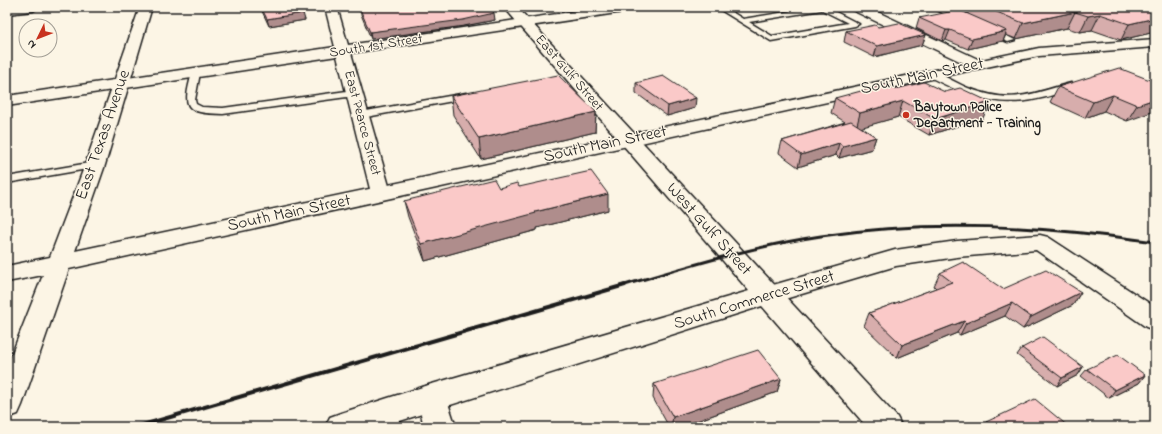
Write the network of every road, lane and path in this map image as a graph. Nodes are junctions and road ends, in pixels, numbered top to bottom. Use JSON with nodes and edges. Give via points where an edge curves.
{"nodes":[{"id":1,"x":33,"y":7,"type":"edge"},
{"id":2,"x":146,"y":7,"type":"edge"},
{"id":3,"x":331,"y":7,"type":"edge"},
{"id":4,"x":510,"y":7,"type":"edge"},
{"id":5,"x":630,"y":7,"type":"edge"},
{"id":6,"x":725,"y":7,"type":"edge"},
{"id":7,"x":857,"y":7,"type":"edge"},
{"id":8,"x":934,"y":7,"type":"edge"},
{"id":9,"x":7,"y":10,"type":"edge"},
{"id":10,"x":742,"y":21,"type":"junction"},
{"id":11,"x":969,"y":22,"type":"edge"},
{"id":12,"x":524,"y":23,"type":"junction"},
{"id":13,"x":983,"y":28,"type":"edge"},
{"id":14,"x":1011,"y":40,"type":"dead end"},
{"id":15,"x":1155,"y":44,"type":"edge"},
{"id":16,"x":342,"y":51,"type":"junction"},
{"id":17,"x":977,"y":64,"type":"junction"},
{"id":18,"x":196,"y":73,"type":"junction"},
{"id":19,"x":931,"y":74,"type":"junction"},
{"id":20,"x":122,"y":84,"type":"junction"},
{"id":21,"x":1078,"y":85,"type":"edge"},
{"id":22,"x":354,"y":92,"type":"junction"},
{"id":23,"x":478,"y":94,"type":"edge"},
{"id":24,"x":7,"y":101,"type":"edge"},
{"id":25,"x":361,"y":115,"type":"junction"},
{"id":26,"x":627,"y":139,"type":"junction"},
{"id":27,"x":95,"y":165,"type":"junction"},
{"id":28,"x":7,"y":180,"type":"edge"},
{"id":29,"x":381,"y":194,"type":"junction"},
{"id":30,"x":58,"y":263,"type":"junction"},
{"id":31,"x":7,"y":274,"type":"edge"},
{"id":32,"x":768,"y":295,"type":"junction"},
{"id":33,"x":1155,"y":320,"type":"edge"},
{"id":34,"x":432,"y":397,"type":"junction"},
{"id":35,"x":7,"y":404,"type":"edge"},
{"id":36,"x":341,"y":427,"type":"edge"},
{"id":37,"x":440,"y":427,"type":"edge"},
{"id":38,"x":886,"y":427,"type":"edge"}],
"edges":[{"from":1,"to":9,"type":"street"},
{"from":2,"to":20,"type":"street","name":"East Texas Avenue"},
{"from":3,"to":16,"type":"street","name":"East Pearce Street"},
{"from":4,"to":12,"type":"street","name":"East Gulf Street"},
{"from":5,"to":12,"type":"street","name":"South 1st Street"},
{"from":6,"to":10,"type":"lane","via":[[721,8]]},
{"from":7,"to":17,"type":"street"},
{"from":8,"to":11,"type":"lane"},
{"from":10,"to":10,"type":"lane","via":[[770,39],[855,24],[823,8]]},
{"from":12,"to":16,"type":"street","name":"South 1st Street"},
{"from":12,"to":26,"type":"street","name":"East Gulf Street","via":[[568,78]]},
{"from":13,"to":14,"type":"lane"},
{"from":15,"to":17,"type":"street","name":"South Main Street","via":[[1039,52]]},
{"from":16,"to":18,"type":"street","name":"South 1st Street"},
{"from":16,"to":22,"type":"street","name":"East Pearce Street"},
{"from":17,"to":19,"type":"street","name":"South Main Street"},
{"from":18,"to":20,"type":"street","name":"South 1st Street"},
{"from":18,"to":22,"type":"lane","via":[[189,99],[191,105],[210,111]]},
{"from":19,"to":21,"type":"lane","via":[[953,85],[1002,99],[1026,99]]},
{"from":19,"to":26,"type":"street","name":"South Main Street"},
{"from":20,"to":24,"type":"street","name":"South 1st Street"},
{"from":20,"to":27,"type":"street","name":"East Texas Avenue"},
{"from":22,"to":25,"type":"street","name":"East Pearce Street"},
{"from":23,"to":25,"type":"lane"},
{"from":25,"to":29,"type":"street","name":"East Pearce Street"},
{"from":26,"to":29,"type":"street","name":"South Main Street"},
{"from":26,"to":32,"type":"street","name":"West Gulf Street"},
{"from":27,"to":28,"type":"lane"},
{"from":27,"to":30,"type":"street","name":"East Texas Avenue"},
{"from":29,"to":30,"type":"street","name":"South Main Street"},
{"from":30,"to":31,"type":"street","name":"South Main Street"},
{"from":30,"to":35,"type":"street","name":"East Texas Avenue"},
{"from":32,"to":33,"type":"street","name":"South Commerce Street","via":[[895,258],[1040,242]]},
{"from":32,"to":34,"type":"street","name":"South Commerce Street"},
{"from":32,"to":38,"type":"street","name":"West Gulf Street"},
{"from":34,"to":36,"type":"street","name":"South Commerce Street"},
{"from":34,"to":37,"type":"street"}]}
